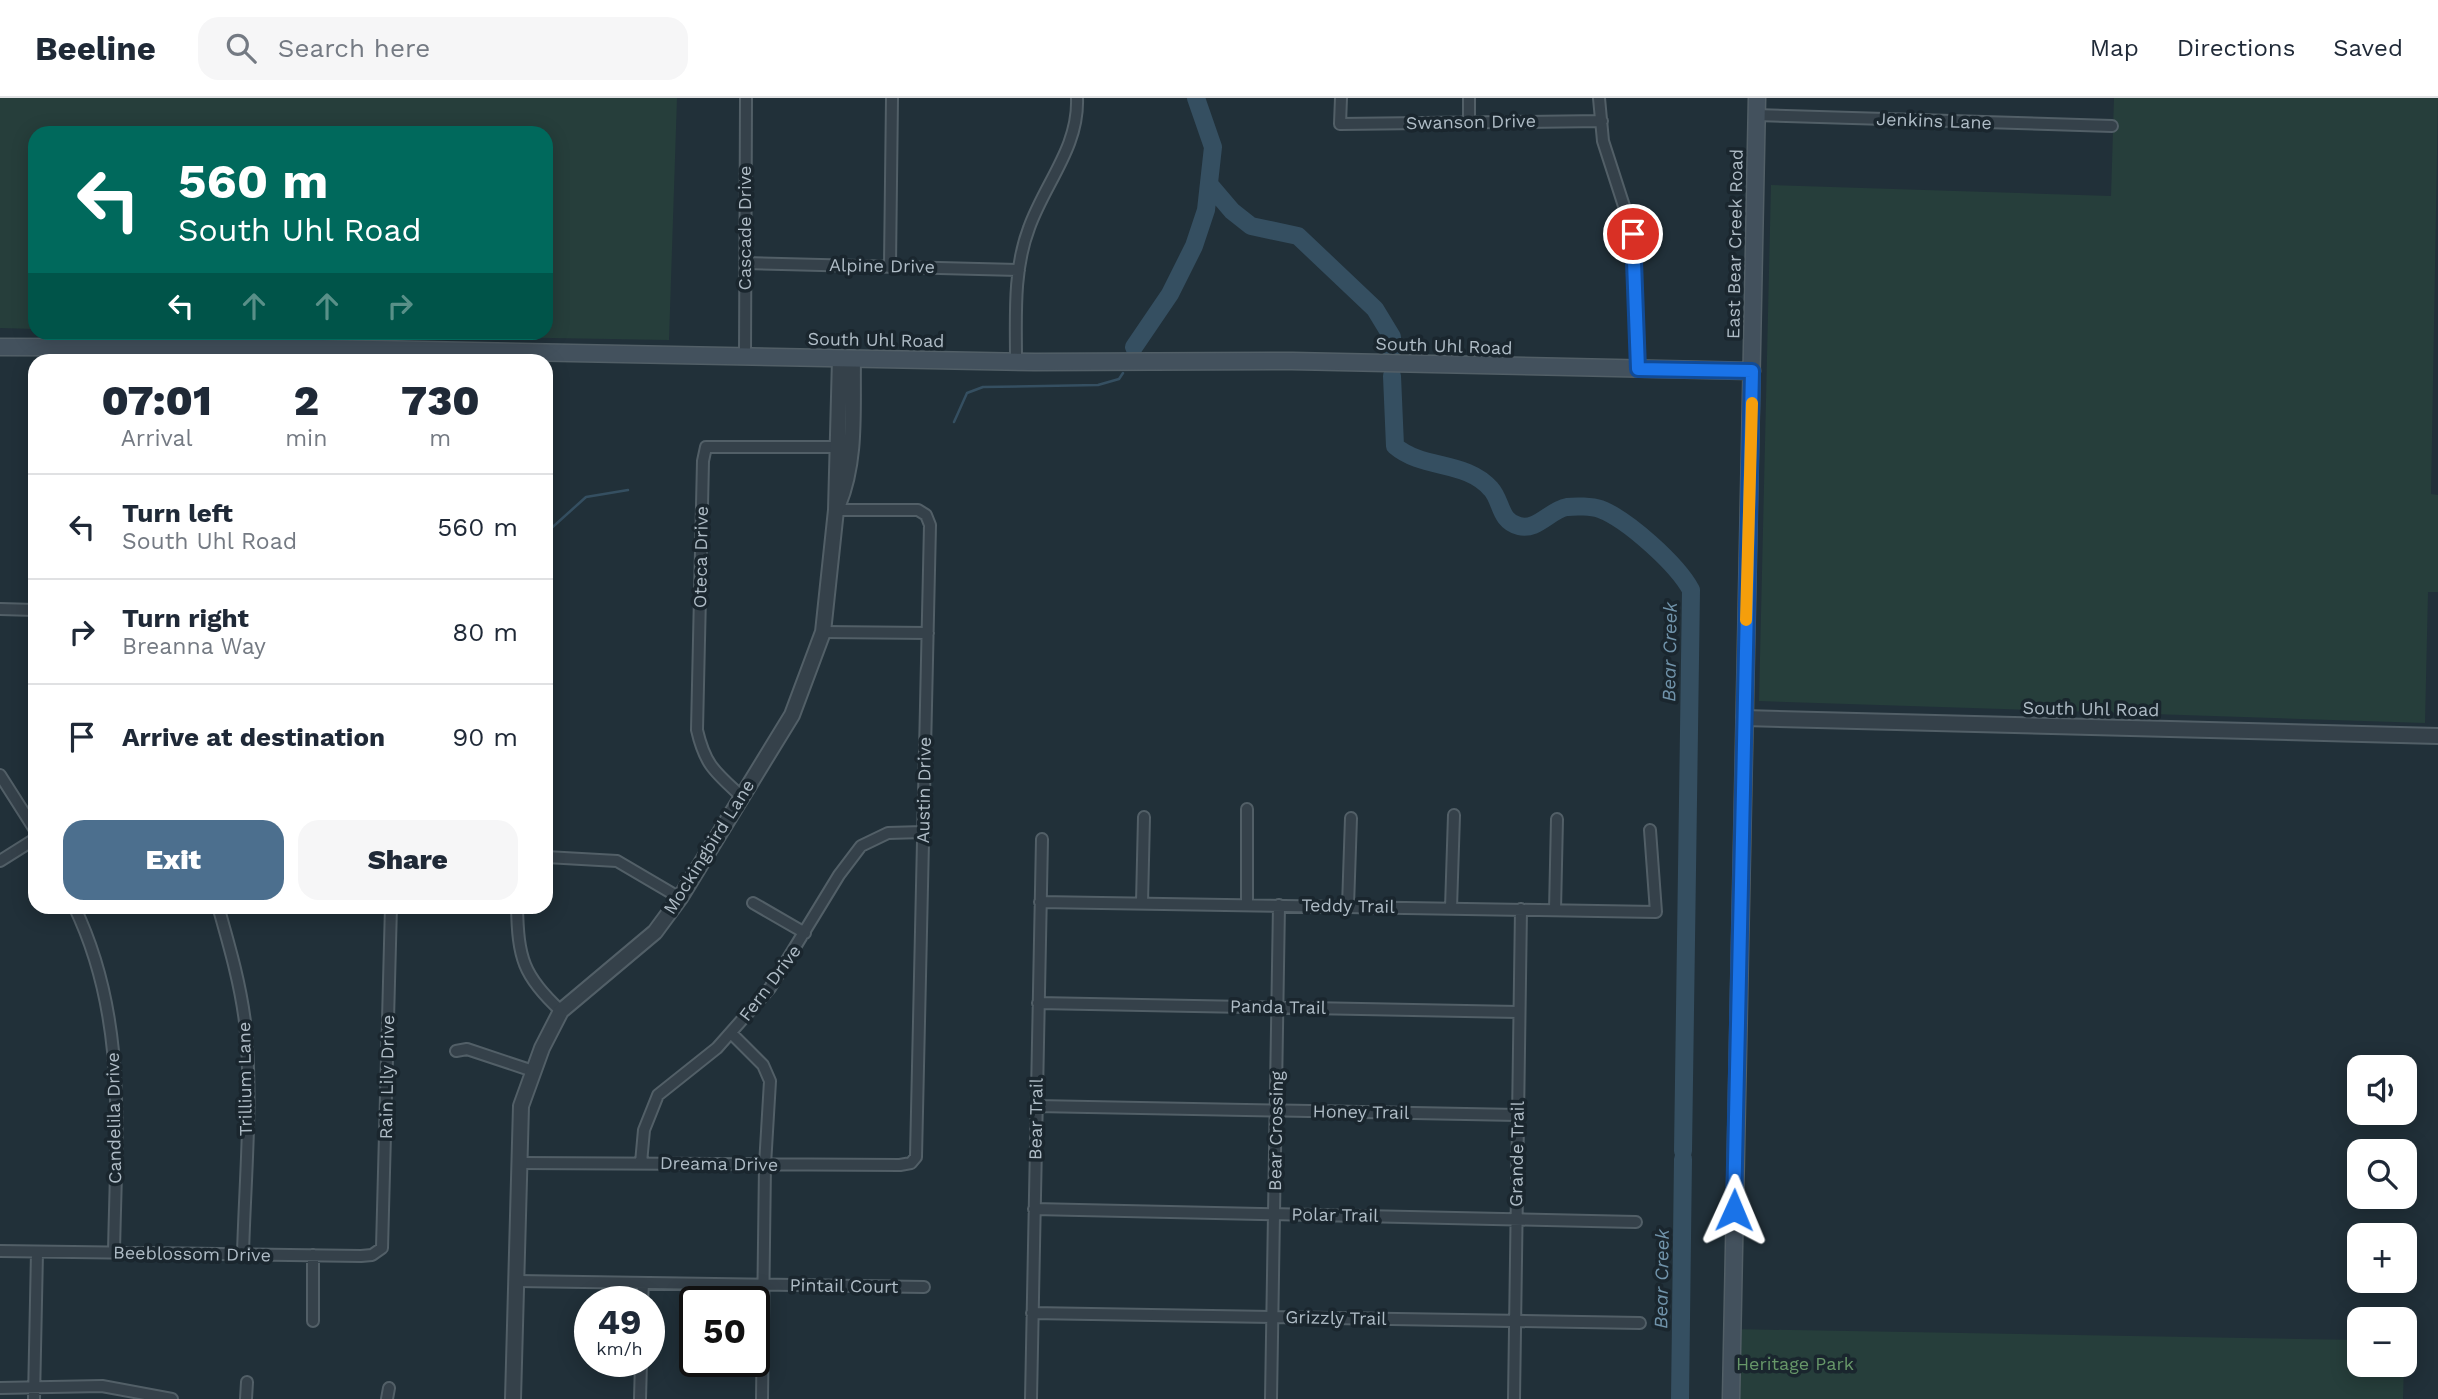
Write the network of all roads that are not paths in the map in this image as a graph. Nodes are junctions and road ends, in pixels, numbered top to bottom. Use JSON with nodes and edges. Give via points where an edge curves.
{"nodes":[{"id":1,"x":747,"y":98,"type":"edge"},
{"id":2,"x":892,"y":98,"type":"edge"},
{"id":3,"x":1077,"y":98,"type":"edge"},
{"id":4,"x":1340,"y":98,"type":"edge"},
{"id":5,"x":1469,"y":98,"type":"edge"},
{"id":6,"x":1599,"y":98,"type":"edge"},
{"id":7,"x":1757,"y":98,"type":"edge"},
{"id":8,"x":1756,"y":115,"type":"junction"},
{"id":9,"x":1602,"y":121,"type":"junction"},
{"id":10,"x":1469,"y":122,"type":"junction"},
{"id":11,"x":2112,"y":126,"type":"dead end"},
{"id":12,"x":745,"y":263,"type":"junction"},
{"id":13,"x":890,"y":266,"type":"junction"},
{"id":14,"x":1019,"y":270,"type":"junction"},
{"id":15,"x":0,"y":347,"type":"edge"},
{"id":16,"x":322,"y":354,"type":"edge"},
{"id":17,"x":553,"y":356,"type":"edge"},
{"id":18,"x":745,"y":357,"type":"junction"},
{"id":19,"x":847,"y":359,"type":"junction"},
{"id":20,"x":1016,"y":361,"type":"junction"},
{"id":21,"x":1638,"y":369,"type":"junction"},
{"id":22,"x":1752,"y":371,"type":"junction"},
{"id":23,"x":845,"y":447,"type":"junction"},
{"id":24,"x":836,"y":509,"type":"junction"},
{"id":25,"x":0,"y":610,"type":"edge"},
{"id":26,"x":28,"y":610,"type":"edge"},
{"id":27,"x":823,"y":632,"type":"junction"},
{"id":28,"x":928,"y":633,"type":"junction"},
{"id":29,"x":1744,"y":718,"type":"junction"},
{"id":30,"x":2438,"y":736,"type":"edge"},
{"id":31,"x":0,"y":775,"type":"edge"},
{"id":32,"x":741,"y":796,"type":"junction"},
{"id":33,"x":1247,"y":809,"type":"dead end"},
{"id":34,"x":1454,"y":815,"type":"dead end"},
{"id":35,"x":1144,"y":817,"type":"dead end"},
{"id":36,"x":1352,"y":818,"type":"dead end"},
{"id":37,"x":28,"y":819,"type":"edge"},
{"id":38,"x":1557,"y":819,"type":"dead end"},
{"id":39,"x":1650,"y":830,"type":"dead end"},
{"id":40,"x":923,"y":832,"type":"junction"},
{"id":41,"x":1042,"y":839,"type":"dead end"},
{"id":42,"x":28,"y":843,"type":"edge"},
{"id":43,"x":553,"y":857,"type":"edge"},
{"id":44,"x":0,"y":861,"type":"edge"},
{"id":45,"x":680,"y":898,"type":"junction"},
{"id":46,"x":1040,"y":902,"type":"junction"},
{"id":47,"x":753,"y":903,"type":"dead end"},
{"id":48,"x":1142,"y":903,"type":"junction"},
{"id":49,"x":1247,"y":905,"type":"junction"},
{"id":50,"x":1279,"y":905,"type":"junction"},
{"id":51,"x":1348,"y":906,"type":"junction"},
{"id":52,"x":1451,"y":908,"type":"junction"},
{"id":53,"x":1521,"y":909,"type":"junction"},
{"id":54,"x":1555,"y":910,"type":"junction"},
{"id":55,"x":78,"y":914,"type":"edge"},
{"id":56,"x":220,"y":914,"type":"edge"},
{"id":57,"x":391,"y":914,"type":"edge"},
{"id":58,"x":517,"y":914,"type":"edge"},
{"id":59,"x":805,"y":933,"type":"junction"},
{"id":60,"x":1038,"y":1003,"type":"junction"},
{"id":61,"x":1278,"y":1007,"type":"junction"},
{"id":62,"x":561,"y":1011,"type":"junction"},
{"id":63,"x":1518,"y":1012,"type":"junction"},
{"id":64,"x":731,"y":1033,"type":"junction"},
{"id":65,"x":456,"y":1051,"type":"dead end"},
{"id":66,"x":533,"y":1071,"type":"junction"},
{"id":67,"x":1036,"y":1106,"type":"junction"},
{"id":68,"x":1276,"y":1111,"type":"junction"},
{"id":69,"x":1518,"y":1115,"type":"junction"},
{"id":70,"x":916,"y":1157,"type":"joint"},
{"id":71,"x":520,"y":1163,"type":"junction"},
{"id":72,"x":641,"y":1163,"type":"junction"},
{"id":73,"x":765,"y":1165,"type":"junction"},
{"id":74,"x":1034,"y":1209,"type":"junction"},
{"id":75,"x":1275,"y":1214,"type":"junction"},
{"id":76,"x":1516,"y":1218,"type":"junction"},
{"id":77,"x":1636,"y":1222,"type":"dead end"},
{"id":78,"x":382,"y":1248,"type":"joint"},
{"id":79,"x":0,"y":1251,"type":"edge"},
{"id":80,"x":37,"y":1252,"type":"junction"},
{"id":81,"x":114,"y":1253,"type":"junction"},
{"id":82,"x":243,"y":1254,"type":"junction"},
{"id":83,"x":313,"y":1255,"type":"junction"},
{"id":84,"x":518,"y":1281,"type":"junction"},
{"id":85,"x":643,"y":1283,"type":"junction"},
{"id":86,"x":764,"y":1285,"type":"junction"},
{"id":87,"x":643,"y":1286,"type":"edge"},
{"id":88,"x":923,"y":1287,"type":"dead end"},
{"id":89,"x":1032,"y":1313,"type":"junction"},
{"id":90,"x":1273,"y":1317,"type":"junction"},
{"id":91,"x":313,"y":1321,"type":"dead end"},
{"id":92,"x":1516,"y":1321,"type":"junction"},
{"id":93,"x":1640,"y":1323,"type":"dead end"},
{"id":94,"x":641,"y":1377,"type":"edge"},
{"id":95,"x":247,"y":1382,"type":"dead end"},
{"id":96,"x":0,"y":1388,"type":"edge"},
{"id":97,"x":34,"y":1393,"type":"edge"},
{"id":98,"x":172,"y":1399,"type":"edge"},
{"id":99,"x":246,"y":1399,"type":"edge"},
{"id":100,"x":513,"y":1399,"type":"edge"},
{"id":101,"x":640,"y":1399,"type":"edge"},
{"id":102,"x":762,"y":1399,"type":"edge"},
{"id":103,"x":1031,"y":1399,"type":"edge"},
{"id":104,"x":1271,"y":1399,"type":"edge"},
{"id":105,"x":1514,"y":1399,"type":"edge"},
{"id":106,"x":1731,"y":1399,"type":"edge"}],
"edges":[{"from":1,"to":12,"type":"street","name":"Cascade Drive"},
{"from":2,"to":13,"type":"street"},
{"from":3,"to":14,"type":"street","via":[[1078,120],[1029,228]]},
{"from":4,"to":10,"type":"street","name":"Swanson Drive","via":[[1340,124]]},
{"from":5,"to":10,"type":"street"},
{"from":6,"to":9,"type":"street"},
{"from":7,"to":8,"type":"main road","name":"East Bear Creek Road"},
{"from":8,"to":11,"type":"street","name":"Jenkins Lane"},
{"from":8,"to":22,"type":"main road","name":"East Bear Creek Road"},
{"from":9,"to":10,"type":"street","name":"Swanson Drive"},
{"from":9,"to":21,"type":"street","via":[[1633,234]]},
{"from":12,"to":13,"type":"street","name":"Alpine Drive"},
{"from":12,"to":18,"type":"street","name":"Cascade Drive"},
{"from":13,"to":14,"type":"street","name":"Alpine Drive"},
{"from":14,"to":20,"type":"street"},
{"from":15,"to":16,"type":"main road","name":"South Uhl Road"},
{"from":17,"to":18,"type":"main road","name":"South Uhl Road"},
{"from":18,"to":19,"type":"main road","name":"South Uhl Road"},
{"from":19,"to":20,"type":"main road","name":"South Uhl Road"},
{"from":19,"to":23,"type":"street","name":"Mockingbird Lane"},
{"from":20,"to":21,"type":"main road","name":"South Uhl Road","via":[[1292,361]]},
{"from":21,"to":22,"type":"main road","name":"South Uhl Road"},
{"from":22,"to":29,"type":"main road","name":"East Bear Creek Road"},
{"from":23,"to":24,"type":"street","name":"Mockingbird Lane","via":[[834,483]]},
{"from":23,"to":32,"type":"street","name":"Oteca Drive","via":[[706,447],[697,730],[709,767]]},
{"from":24,"to":27,"type":"street","name":"Mockingbird Lane"},
{"from":24,"to":28,"type":"street","name":"Austin Drive","via":[[918,510],[926,515],[930,525]]},
{"from":25,"to":26,"type":"street"},
{"from":27,"to":28,"type":"street"},
{"from":27,"to":32,"type":"street","name":"Mockingbird Lane","via":[[792,715]]},
{"from":28,"to":40,"type":"street","name":"Austin Drive"},
{"from":29,"to":30,"type":"street","name":"South Uhl Road"},
{"from":29,"to":106,"type":"main road","name":"East Bear Creek Road"},
{"from":31,"to":37,"type":"street"},
{"from":32,"to":45,"type":"street","name":"Mockingbird Lane"},
{"from":33,"to":49,"type":"street"},
{"from":34,"to":52,"type":"street"},
{"from":35,"to":48,"type":"street"},
{"from":36,"to":51,"type":"street"},
{"from":38,"to":54,"type":"street"},
{"from":39,"to":54,"type":"street","name":"Teddy Trail","via":[[1657,912]]},
{"from":40,"to":59,"type":"street","name":"Fern Drive","via":[[888,833],[861,846]]},
{"from":40,"to":70,"type":"street","name":"Austin Drive"},
{"from":41,"to":46,"type":"street","name":"Bear Trail"},
{"from":42,"to":44,"type":"street"},
{"from":43,"to":45,"type":"street","via":[[617,861]]},
{"from":45,"to":62,"type":"street","name":"Mockingbird Lane","via":[[655,932]]},
{"from":46,"to":48,"type":"street","name":"Teddy Trail"},
{"from":46,"to":60,"type":"street","name":"Bear Trail"},
{"from":47,"to":59,"type":"street"},
{"from":48,"to":49,"type":"street","name":"Teddy Trail"},
{"from":49,"to":50,"type":"street","name":"Teddy Trail"},
{"from":50,"to":51,"type":"street","name":"Teddy Trail"},
{"from":50,"to":61,"type":"street","name":"Bear Crossing"},
{"from":51,"to":52,"type":"street","name":"Teddy Trail"},
{"from":52,"to":53,"type":"street","name":"Teddy Trail"},
{"from":53,"to":54,"type":"street","name":"Teddy Trail"},
{"from":53,"to":63,"type":"street","name":"Grande Trail"},
{"from":55,"to":81,"type":"street","name":"Candelila Drive","via":[[99,972],[117,1062]]},
{"from":56,"to":82,"type":"street","name":"Trillium Lane","via":[[238,976],[245,1023],[248,1082]]},
{"from":57,"to":78,"type":"street","name":"Rain Lily Drive"},
{"from":58,"to":62,"type":"street","via":[[518,947],[525,969]]},
{"from":59,"to":64,"type":"street","name":"Fern Drive","via":[[770,988]]},
{"from":60,"to":61,"type":"street","name":"Panda Trail"},
{"from":60,"to":67,"type":"street","name":"Bear Trail"},
{"from":61,"to":63,"type":"street","name":"Panda Trail"},
{"from":61,"to":68,"type":"street","name":"Bear Crossing"},
{"from":62,"to":66,"type":"street","name":"Mockingbird Lane"},
{"from":63,"to":69,"type":"street","name":"Grande Trail"},
{"from":64,"to":72,"type":"street","name":"Fern Drive","via":[[658,1095],[643,1130]]},
{"from":64,"to":73,"type":"street","via":[[763,1065],[770,1081]]},
{"from":65,"to":66,"type":"street","via":[[467,1049]]},
{"from":66,"to":71,"type":"street","name":"Mockingbird Lane","via":[[521,1107]]},
{"from":67,"to":68,"type":"street","name":"Honey Trail"},
{"from":67,"to":74,"type":"street","name":"Bear Trail"},
{"from":68,"to":69,"type":"street","name":"Honey Trail"},
{"from":68,"to":75,"type":"street","name":"Bear Crossing"},
{"from":69,"to":76,"type":"street","name":"Grande Trail"},
{"from":70,"to":73,"type":"street","name":"Dreama Drive","via":[[900,1166]]},
{"from":71,"to":72,"type":"street","name":"Dreama Drive"},
{"from":71,"to":84,"type":"street","name":"Mockingbird Lane"},
{"from":72,"to":73,"type":"street","name":"Dreama Drive"},
{"from":73,"to":86,"type":"street"},
{"from":74,"to":75,"type":"street","name":"Polar Trail"},
{"from":74,"to":89,"type":"street","name":"Bear Trail"},
{"from":75,"to":76,"type":"street","name":"Polar Trail"},
{"from":75,"to":90,"type":"street","name":"Bear Crossing"},
{"from":76,"to":77,"type":"street","name":"Polar Trail"},
{"from":76,"to":92,"type":"street","name":"Grande Trail"},
{"from":78,"to":83,"type":"street","name":"Beeblossom Drive","via":[[372,1255]]},
{"from":79,"to":80,"type":"street","name":"Beeblossom Drive"},
{"from":80,"to":81,"type":"street","name":"Beeblossom Drive"},
{"from":80,"to":97,"type":"street"},
{"from":81,"to":82,"type":"street","name":"Beeblossom Drive"},
{"from":82,"to":83,"type":"street","name":"Beeblossom Drive"},
{"from":83,"to":91,"type":"street"},
{"from":84,"to":85,"type":"street","name":"Pintail Court"},
{"from":84,"to":100,"type":"street","name":"Mockingbird Lane"},
{"from":85,"to":86,"type":"street","name":"Pintail Court"},
{"from":85,"to":87,"type":"street"},
{"from":86,"to":88,"type":"street","name":"Pintail Court"},
{"from":86,"to":102,"type":"street"},
{"from":89,"to":90,"type":"street","name":"Grizzly Trail"},
{"from":89,"to":103,"type":"street","name":"Bear Trail"},
{"from":90,"to":92,"type":"street","name":"Grizzly Trail"},
{"from":90,"to":104,"type":"street","name":"Bear Crossing"},
{"from":92,"to":93,"type":"street","name":"Grizzly Trail"},
{"from":92,"to":105,"type":"street","name":"Grande Trail"},
{"from":94,"to":101,"type":"street"},
{"from":95,"to":99,"type":"street"},
{"from":96,"to":97,"type":"street"},
{"from":97,"to":98,"type":"street","via":[[102,1385]]}]}
